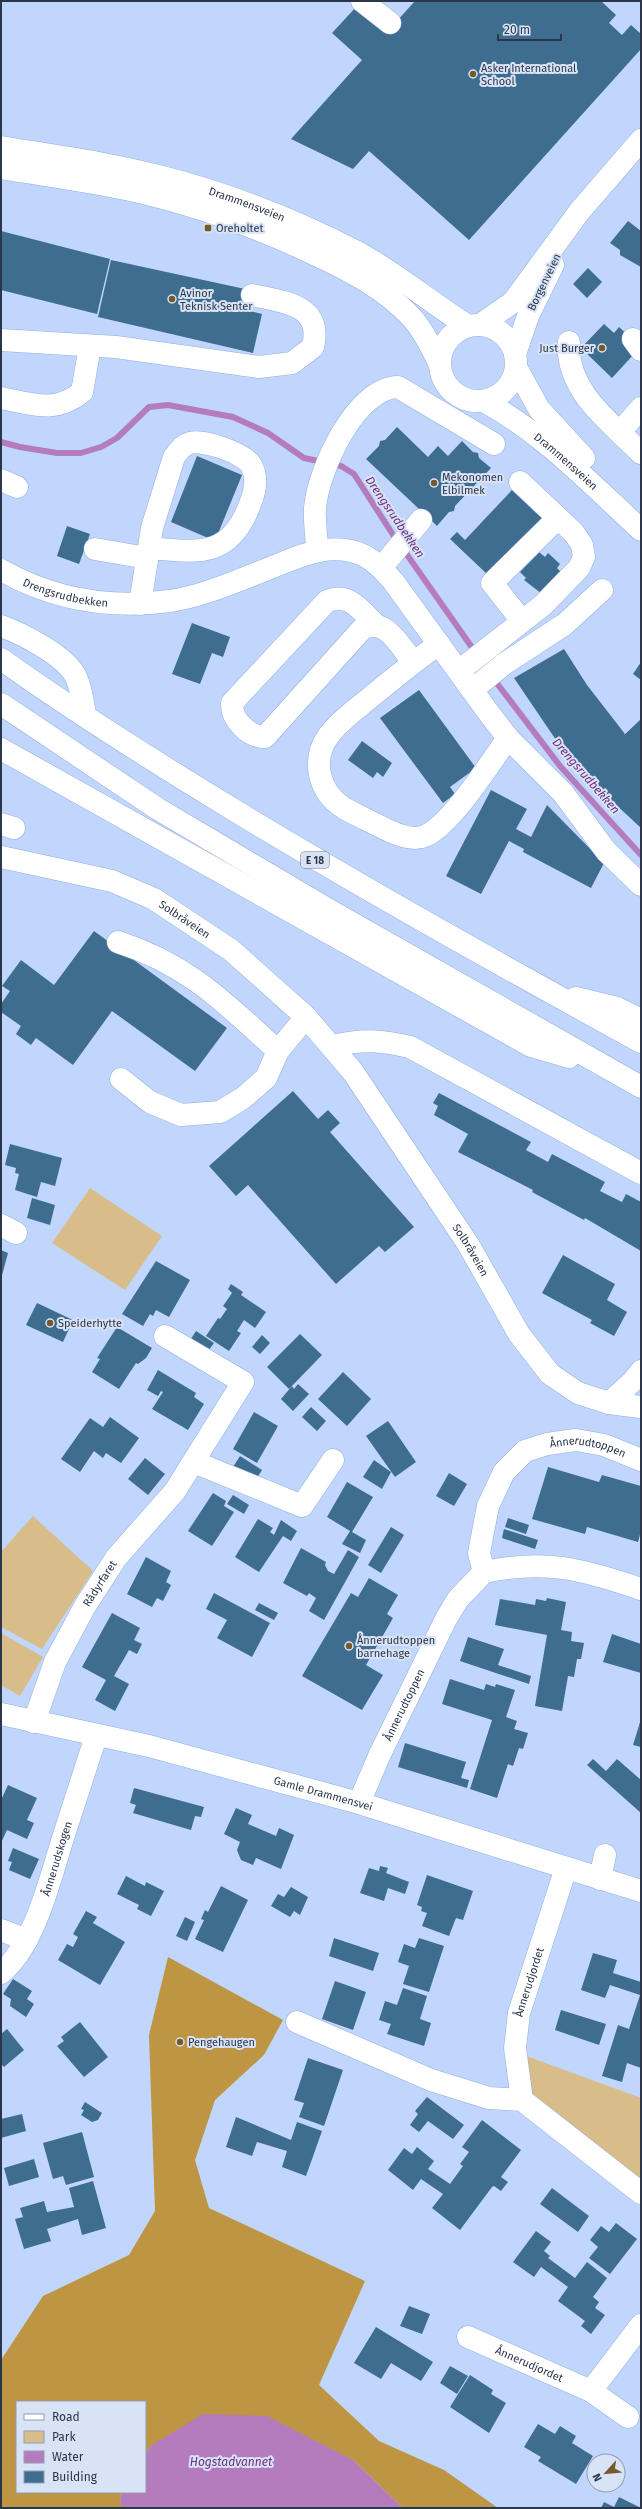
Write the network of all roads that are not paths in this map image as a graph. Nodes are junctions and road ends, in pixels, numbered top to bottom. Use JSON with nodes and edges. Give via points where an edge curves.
{"nodes":[{"id":1,"x":362,"y":1,"type":"edge"},
{"id":2,"x":390,"y":23,"type":"dead end"},
{"id":3,"x":641,"y":140,"type":"edge"},
{"id":4,"x":1,"y":147,"type":"edge"},
{"id":5,"x":1,"y":168,"type":"edge"},
{"id":6,"x":579,"y":212,"type":"junction"},
{"id":7,"x":252,"y":295,"type":"dead end"},
{"id":8,"x":474,"y":325,"type":"junction"},
{"id":9,"x":1,"y":340,"type":"edge"},
{"id":10,"x":569,"y":342,"type":"dead end"},
{"id":11,"x":90,"y":346,"type":"junction"},
{"id":12,"x":516,"y":360,"type":"junction"},
{"id":13,"x":439,"y":363,"type":"junction"},
{"id":14,"x":1,"y":398,"type":"edge"},
{"id":15,"x":484,"y":401,"type":"junction"},
{"id":16,"x":641,"y":408,"type":"edge"},
{"id":17,"x":633,"y":441,"type":"edge"},
{"id":18,"x":494,"y":444,"type":"dead end"},
{"id":19,"x":520,"y":482,"type":"dead end"},
{"id":20,"x":641,"y":511,"type":"edge"},
{"id":21,"x":558,"y":518,"type":"junction"},
{"id":22,"x":421,"y":520,"type":"dead end"},
{"id":23,"x":641,"y":530,"type":"edge"},
{"id":24,"x":96,"y":549,"type":"dead end"},
{"id":25,"x":317,"y":551,"type":"junction"},
{"id":26,"x":148,"y":553,"type":"junction"},
{"id":27,"x":381,"y":568,"type":"junction"},
{"id":28,"x":1,"y":570,"type":"edge"},
{"id":29,"x":602,"y":590,"type":"dead end"},
{"id":30,"x":140,"y":604,"type":"junction"},
{"id":31,"x":522,"y":622,"type":"junction"},
{"id":32,"x":376,"y":625,"type":"junction"},
{"id":33,"x":1,"y":626,"type":"edge"},
{"id":34,"x":439,"y":644,"type":"junction"},
{"id":35,"x":1,"y":658,"type":"edge"},
{"id":36,"x":413,"y":662,"type":"junction"},
{"id":37,"x":459,"y":672,"type":"junction"},
{"id":38,"x":472,"y":690,"type":"junction"},
{"id":39,"x":1,"y":704,"type":"edge"},
{"id":40,"x":85,"y":716,"type":"junction"},
{"id":41,"x":508,"y":738,"type":"junction"},
{"id":42,"x":1,"y":749,"type":"edge"},
{"id":43,"x":1,"y":857,"type":"edge"},
{"id":44,"x":641,"y":884,"type":"edge"},
{"id":45,"x":118,"y":942,"type":"dead end"},
{"id":46,"x":549,"y":992,"type":"junction"},
{"id":47,"x":306,"y":1017,"type":"junction"},
{"id":48,"x":641,"y":1020,"type":"edge"},
{"id":49,"x":641,"y":1042,"type":"edge"},
{"id":50,"x":333,"y":1046,"type":"junction"},
{"id":51,"x":278,"y":1051,"type":"junction"},
{"id":52,"x":604,"y":1067,"type":"junction"},
{"id":53,"x":121,"y":1079,"type":"dead end"},
{"id":54,"x":641,"y":1087,"type":"edge"},
{"id":55,"x":641,"y":1173,"type":"edge"},
{"id":56,"x":165,"y":1336,"type":"dead end"},
{"id":57,"x":641,"y":1371,"type":"edge"},
{"id":58,"x":609,"y":1403,"type":"junction"},
{"id":59,"x":641,"y":1407,"type":"edge"},
{"id":60,"x":333,"y":1460,"type":"dead end"},
{"id":61,"x":641,"y":1460,"type":"edge"},
{"id":62,"x":194,"y":1462,"type":"junction"},
{"id":63,"x":484,"y":1572,"type":"junction"},
{"id":64,"x":641,"y":1590,"type":"edge"},
{"id":65,"x":1,"y":1714,"type":"edge"},
{"id":66,"x":34,"y":1722,"type":"junction"},
{"id":67,"x":96,"y":1736,"type":"junction"},
{"id":68,"x":359,"y":1803,"type":"junction"},
{"id":69,"x":605,"y":1855,"type":"dead end"},
{"id":70,"x":566,"y":1868,"type":"junction"},
{"id":71,"x":600,"y":1879,"type":"junction"},
{"id":72,"x":641,"y":1891,"type":"edge"},
{"id":73,"x":1,"y":1930,"type":"edge"},
{"id":74,"x":27,"y":1940,"type":"junction"},
{"id":75,"x":1,"y":1973,"type":"edge"},
{"id":76,"x":297,"y":2022,"type":"dead end"},
{"id":77,"x":522,"y":2100,"type":"junction"},
{"id":78,"x":641,"y":2193,"type":"edge"},
{"id":79,"x":641,"y":2325,"type":"edge"},
{"id":80,"x":468,"y":2337,"type":"dead end"},
{"id":81,"x":591,"y":2391,"type":"junction"},
{"id":82,"x":628,"y":2416,"type":"dead end"}],
"edges":[{"from":1,"to":2,"type":"main road"},
{"from":3,"to":6,"type":"main road","name":"Borgenveien"},
{"from":4,"to":8,"type":"main road","name":"Drammensveien","via":[[109,164],[162,176],[259,208],[309,229],[370,260]]},
{"from":5,"to":13,"type":"main road","name":"Drammensveien","via":[[96,183],[144,194],[224,217],[293,244],[356,276],[389,297],[413,320]]},
{"from":6,"to":8,"type":"main road","name":"Borgenveien","via":[[513,302]]},
{"from":6,"to":12,"type":"main road","name":"Borgenveien","via":[[528,316]]},
{"from":7,"to":11,"type":"main road","via":[[292,304],[304,310],[314,327],[316,337],[313,347],[292,363],[259,367]]},
{"from":8,"to":12,"type":"main road","via":[[492,327],[502,333],[510,342]]},
{"from":8,"to":13,"type":"main road","via":[[457,331],[448,339]]},
{"from":9,"to":11,"type":"main road"},
{"from":10,"to":17,"type":"main road","via":[[570,365],[575,381],[600,412]]},
{"from":11,"to":14,"type":"main road","via":[[82,392],[69,403],[43,407]]},
{"from":12,"to":15,"type":"main road","via":[[513,379],[506,389],[496,397]]},
{"from":12,"to":20,"type":"main road","name":"Drammensveien","via":[[528,392],[551,424]]},
{"from":13,"to":15,"type":"main road","via":[[448,388],[470,401]]},
{"from":15,"to":23,"type":"main road","name":"Drammensveien","via":[[541,438]]},
{"from":16,"to":17,"type":"main road"},
{"from":18,"to":25,"type":"main road","via":[[409,392],[398,387],[379,390],[364,402],[332,453],[315,508]]},
{"from":19,"to":21,"type":"main road"},
{"from":21,"to":31,"type":"main road","via":[[582,545],[584,557],[579,568],[543,605]]},
{"from":21,"to":31,"type":"main road","via":[[492,583]]},
{"from":22,"to":27,"type":"main road"},
{"from":24,"to":26,"type":"main road"},
{"from":25,"to":27,"type":"main road","name":"Drengsrudbekken","via":[[348,550],[364,555]]},
{"from":25,"to":30,"type":"main road","name":"Drengsrudbekken","via":[[298,556],[216,589],[171,600]]},
{"from":26,"to":26,"type":"main road","via":[[160,500],[174,457],[180,449],[189,443],[204,442],[233,453],[250,464],[254,473],[254,495],[244,522],[224,544],[198,552]]},
{"from":26,"to":30,"type":"main road"},
{"from":27,"to":34,"type":"main road","name":"Drengsrudbekken"},
{"from":28,"to":30,"type":"main road","name":"Drengsrudbekken","via":[[26,584],[84,602]]},
{"from":29,"to":38,"type":"main road","via":[[565,624],[504,664]]},
{"from":31,"to":37,"type":"main road"},
{"from":32,"to":32,"type":"main road","via":[[362,629],[265,737],[257,737],[239,724],[231,712],[232,703],[327,601],[337,597],[348,599]]},
{"from":32,"to":36,"type":"main road","via":[[390,633]]},
{"from":33,"to":40,"type":"main road","via":[[20,633],[69,667],[82,690]]},
{"from":34,"to":36,"type":"main road"},
{"from":34,"to":37,"type":"main road","name":"Drengsrudbekken"},
{"from":35,"to":40,"type":"main road","number":"E 18"},
{"from":36,"to":41,"type":"main road","via":[[354,711],[330,734],[322,748],[318,767],[324,787],[343,808],[387,830],[410,837],[424,836],[437,829],[452,813]]},
{"from":37,"to":38,"type":"main road","name":"Drengsrudbekken"},
{"from":38,"to":41,"type":"main road","name":"Drengsrudbekken"},
{"from":39,"to":52,"type":"main road","via":[[158,809]]},
{"from":40,"to":46,"type":"main road","number":"E 18","via":[[352,882]]},
{"from":41,"to":44,"type":"main road","name":"Drengsrudbekken","via":[[563,793],[606,851]]},
{"from":42,"to":52,"type":"main road","via":[[531,1046]]},
{"from":43,"to":47,"type":"main road","name":"Solbråveien","via":[[112,881],[154,899],[231,950]]},
{"from":45,"to":51,"type":"main road","via":[[148,952],[180,968],[215,994]]},
{"from":46,"to":48,"type":"main road","number":"E 18","via":[[617,1008]]},
{"from":46,"to":49,"type":"main road","number":"E 18"},
{"from":47,"to":50,"type":"main road","name":"Solbråveien"},
{"from":47,"to":51,"type":"main road"},
{"from":50,"to":55,"type":"main road","via":[[355,1041],[381,1040],[410,1047]]},
{"from":50,"to":58,"type":"main road","name":"Solbråveien","via":[[368,1092],[449,1215],[519,1334],[536,1358],[550,1374],[578,1393]]},
{"from":51,"to":53,"type":"main road","via":[[266,1078],[243,1098],[220,1112],[181,1114],[150,1102]]},
{"from":52,"to":54,"type":"main road"},
{"from":56,"to":62,"type":"main road","name":"Rådyrfaret","via":[[242,1382]]},
{"from":57,"to":58,"type":"main road"},
{"from":58,"to":59,"type":"main road","name":"Solbråveien"},
{"from":60,"to":62,"type":"main road","via":[[302,1506]]},
{"from":61,"to":63,"type":"main road","name":"Ånnerudtoppen","via":[[604,1445],[576,1440],[547,1444],[525,1452],[504,1472],[488,1506],[478,1552]]},
{"from":62,"to":66,"type":"main road","name":"Rådyrfaret","via":[[176,1491],[116,1558],[85,1606],[55,1662]]},
{"from":63,"to":64,"type":"main road","via":[[516,1566],[558,1566],[609,1578]]},
{"from":63,"to":68,"type":"main road","name":"Ånnerudtoppen","via":[[458,1600],[446,1618]]},
{"from":65,"to":66,"type":"main road","name":"Gamle Drammensvei"},
{"from":66,"to":67,"type":"main road","name":"Gamle Drammensvei"},
{"from":67,"to":68,"type":"main road","name":"Gamle Drammensvei","via":[[150,1746]]},
{"from":67,"to":74,"type":"main road","name":"Ånnerudskogen","via":[[49,1884]]},
{"from":68,"to":70,"type":"main road","name":"Gamle Drammensvei"},
{"from":69,"to":71,"type":"main road"},
{"from":70,"to":71,"type":"main road","name":"Gamle Drammensvei"},
{"from":70,"to":77,"type":"main road","name":"Ånnerudjordet","via":[[519,2013],[515,2048]]},
{"from":71,"to":72,"type":"main road","name":"Gamle Drammensvei"},
{"from":73,"to":74,"type":"main road"},
{"from":74,"to":75,"type":"main road","name":"Ånnerudskogen"},
{"from":76,"to":77,"type":"main road","via":[[431,2080],[489,2098]]},
{"from":77,"to":78,"type":"main road"},
{"from":79,"to":81,"type":"main road"},
{"from":80,"to":81,"type":"main road","name":"Ånnerudjordet"},
{"from":81,"to":82,"type":"main road","name":"Ånnerudjordet"}]}
